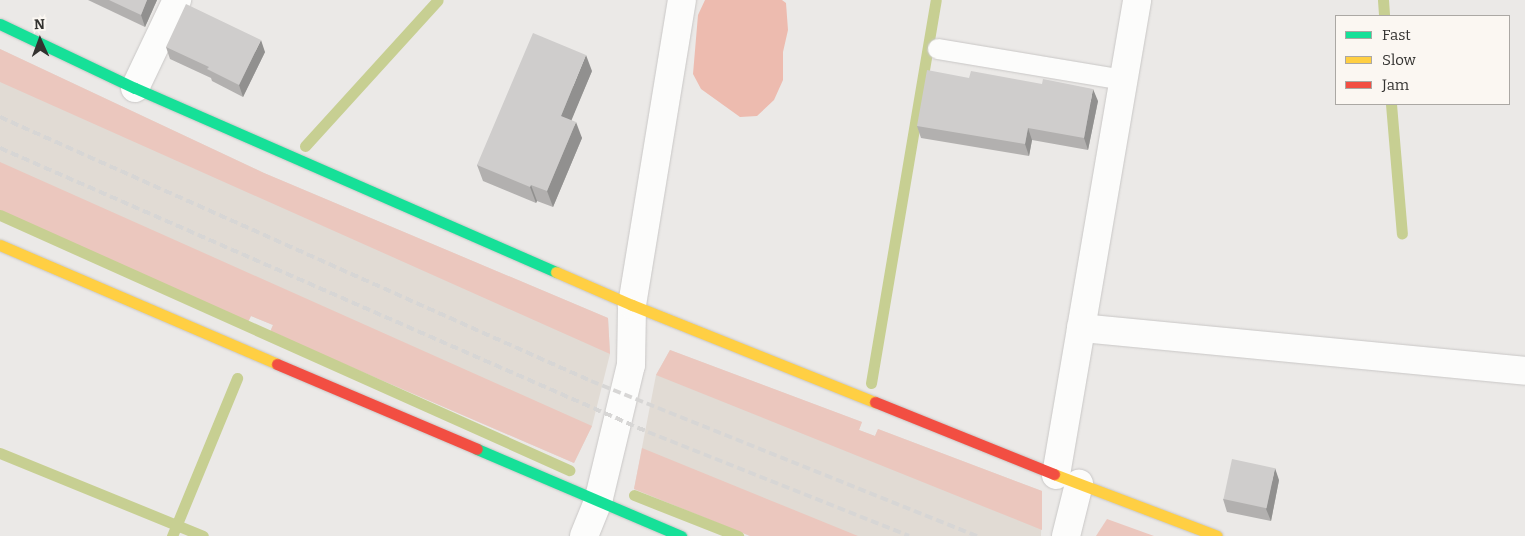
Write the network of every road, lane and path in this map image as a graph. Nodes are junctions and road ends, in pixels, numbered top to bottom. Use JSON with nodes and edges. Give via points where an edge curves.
{"nodes":[{"id":1,"x":177,"y":0,"type":"edge"},
{"id":2,"x":682,"y":0,"type":"edge"},
{"id":3,"x":1137,"y":0,"type":"edge"},
{"id":4,"x":0,"y":24,"type":"edge"},
{"id":5,"x":938,"y":49,"type":"dead end"},
{"id":6,"x":1123,"y":80,"type":"junction"},
{"id":7,"x":135,"y":88,"type":"junction"},
{"id":8,"x":0,"y":245,"type":"edge"},
{"id":9,"x":632,"y":305,"type":"junction"},
{"id":10,"x":1081,"y":328,"type":"junction"},
{"id":11,"x":1525,"y":371,"type":"edge"},
{"id":12,"x":1068,"y":479,"type":"junction"},
{"id":13,"x":598,"y":502,"type":"junction"},
{"id":14,"x":584,"y":536,"type":"edge"},
{"id":15,"x":681,"y":536,"type":"edge"},
{"id":16,"x":1066,"y":536,"type":"edge"},
{"id":17,"x":1217,"y":536,"type":"edge"}],
"edges":[{"from":1,"to":7,"type":"street"},
{"from":2,"to":9,"type":"street"},
{"from":3,"to":6,"type":"street"},
{"from":4,"to":7,"type":"street"},
{"from":5,"to":6,"type":"lane"},
{"from":6,"to":10,"type":"street"},
{"from":7,"to":9,"type":"street"},
{"from":8,"to":13,"type":"street"},
{"from":9,"to":12,"type":"street"},
{"from":9,"to":13,"type":"street","via":[[631,365]]},
{"from":10,"to":11,"type":"street"},
{"from":10,"to":12,"type":"street"},
{"from":12,"to":16,"type":"street"},
{"from":12,"to":17,"type":"street"},
{"from":13,"to":14,"type":"street"},
{"from":13,"to":15,"type":"street"}]}
